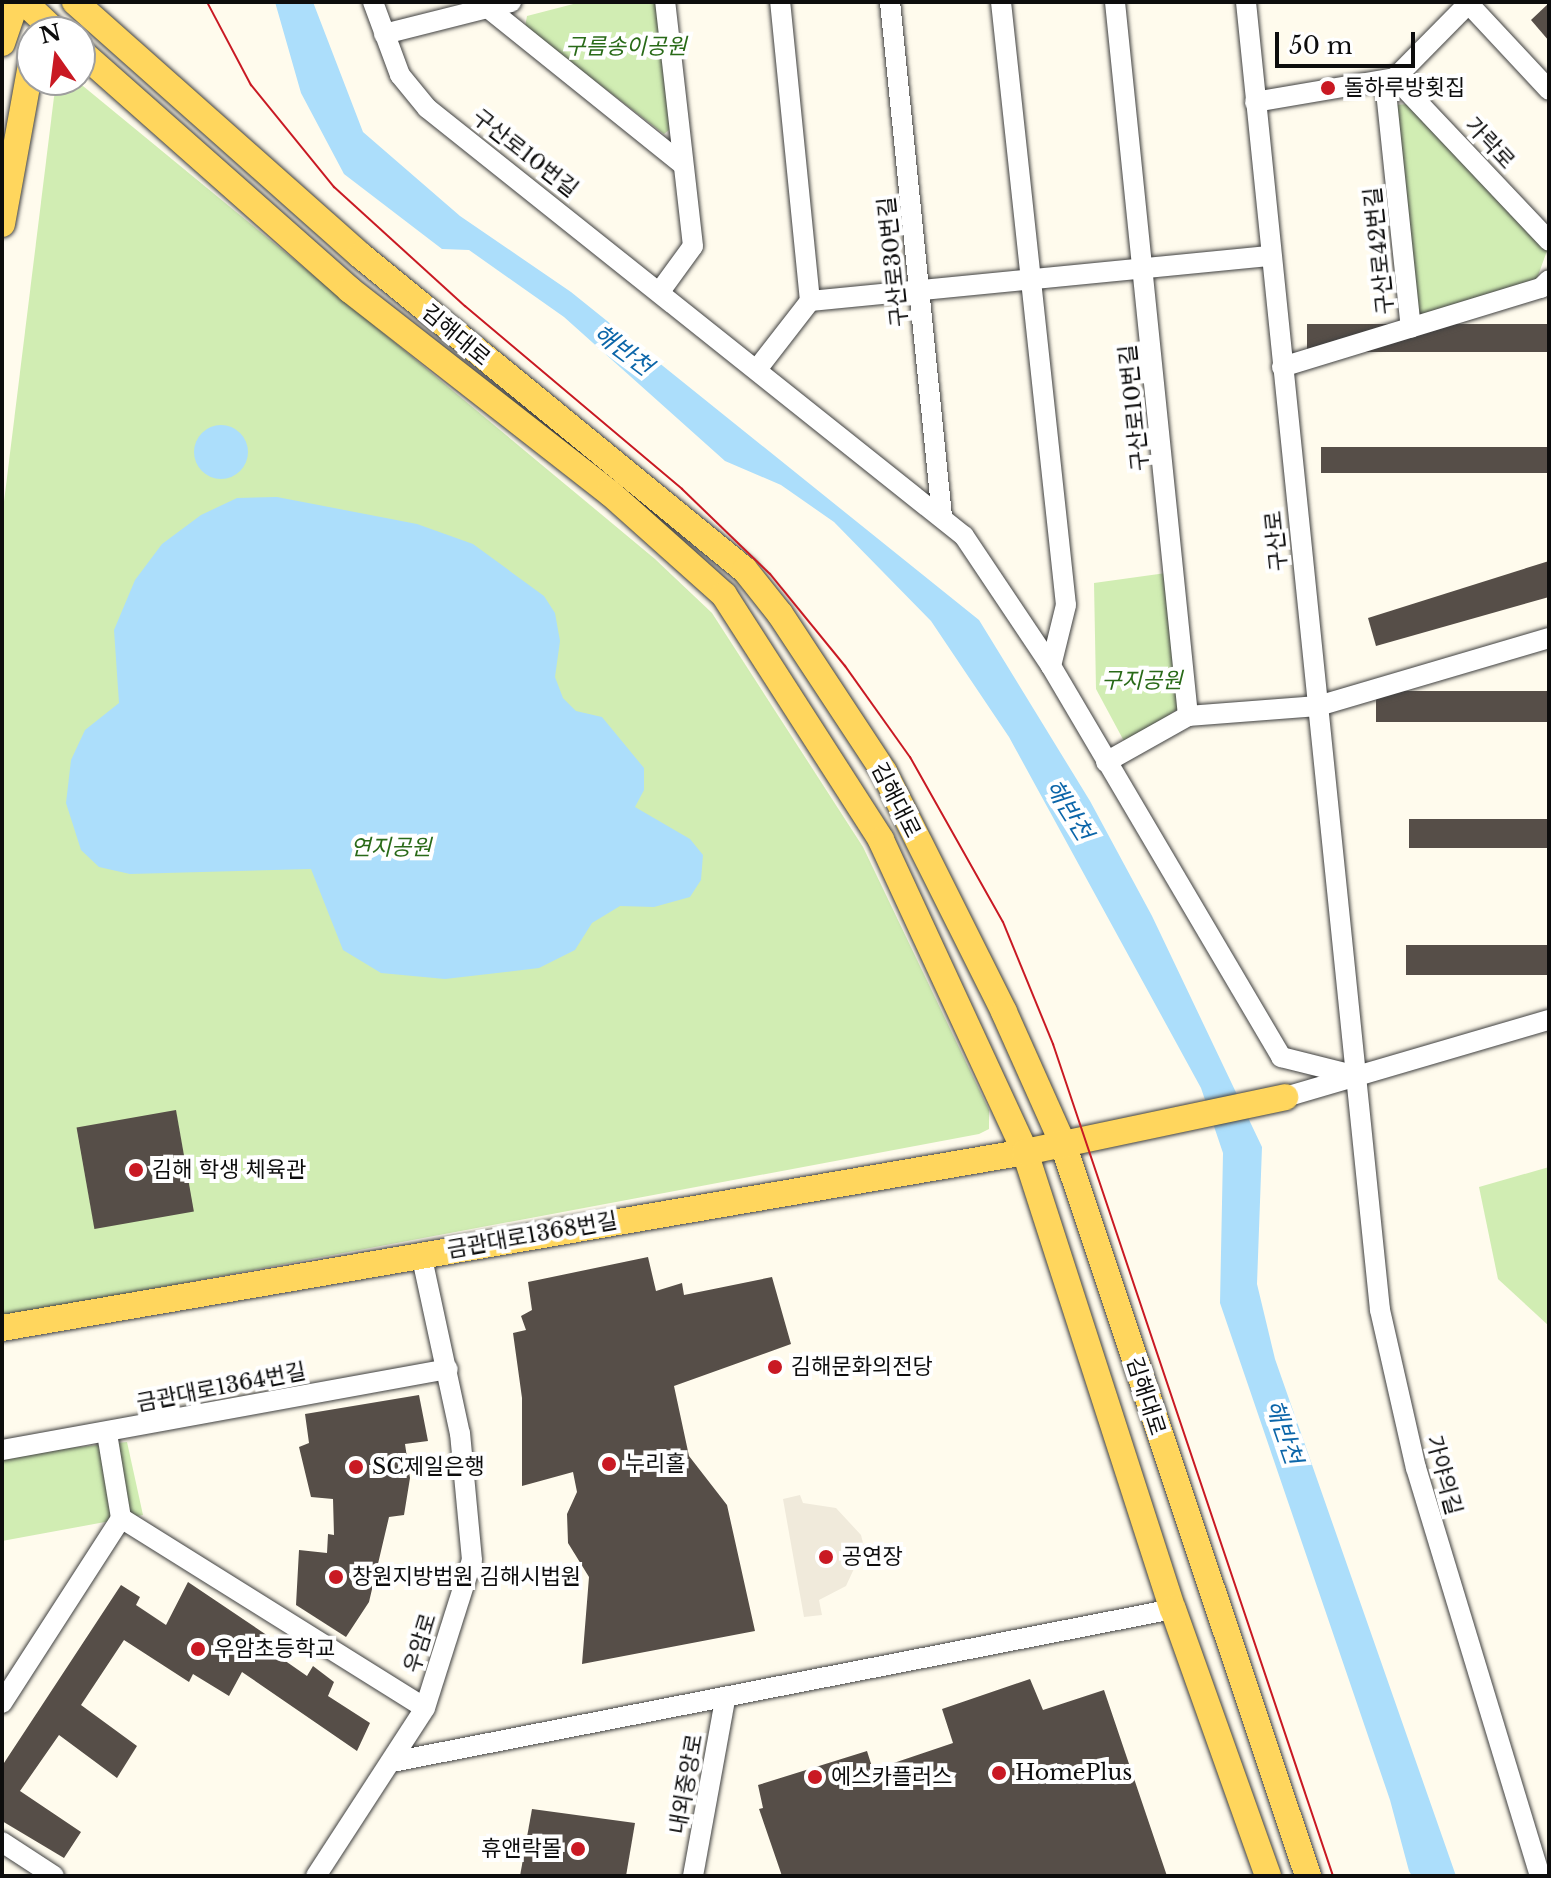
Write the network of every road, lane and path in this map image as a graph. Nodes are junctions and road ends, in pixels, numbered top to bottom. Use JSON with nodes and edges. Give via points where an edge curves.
{"nodes":[{"id":1,"x":16,"y":2,"type":"edge"},
{"id":2,"x":24,"y":2,"type":"edge"},
{"id":3,"x":75,"y":2,"type":"edge"},
{"id":4,"x":373,"y":2,"type":"edge"},
{"id":5,"x":511,"y":2,"type":"edge"},
{"id":6,"x":665,"y":2,"type":"edge"},
{"id":7,"x":780,"y":2,"type":"edge"},
{"id":8,"x":890,"y":2,"type":"edge"},
{"id":9,"x":1001,"y":2,"type":"edge"},
{"id":10,"x":1115,"y":2,"type":"edge"},
{"id":11,"x":1246,"y":2,"type":"edge"},
{"id":12,"x":1469,"y":3,"type":"edge"},
{"id":13,"x":488,"y":8,"type":"junction"},
{"id":14,"x":41,"y":16,"type":"edge"},
{"id":15,"x":384,"y":34,"type":"junction"},
{"id":16,"x":2,"y":43,"type":"edge"},
{"id":17,"x":96,"y":65,"type":"edge"},
{"id":18,"x":1390,"y":80,"type":"junction"},
{"id":19,"x":1549,"y":90,"type":"edge"},
{"id":20,"x":25,"y":96,"type":"edge"},
{"id":21,"x":1255,"y":102,"type":"junction"},
{"id":22,"x":682,"y":164,"type":"junction"},
{"id":23,"x":2,"y":224,"type":"edge"},
{"id":24,"x":1549,"y":241,"type":"edge"},
{"id":25,"x":1269,"y":256,"type":"junction"},
{"id":26,"x":1144,"y":267,"type":"junction"},
{"id":27,"x":1031,"y":278,"type":"junction"},
{"id":28,"x":1549,"y":280,"type":"edge"},
{"id":29,"x":661,"y":290,"type":"junction"},
{"id":30,"x":920,"y":290,"type":"junction"},
{"id":31,"x":810,"y":301,"type":"junction"},
{"id":32,"x":1411,"y":328,"type":"junction"},
{"id":33,"x":1282,"y":367,"type":"junction"},
{"id":34,"x":758,"y":368,"type":"junction"},
{"id":35,"x":942,"y":517,"type":"junction"},
{"id":36,"x":1549,"y":638,"type":"edge"},
{"id":37,"x":1051,"y":666,"type":"junction"},
{"id":38,"x":1318,"y":706,"type":"junction"},
{"id":39,"x":1188,"y":716,"type":"junction"},
{"id":40,"x":1106,"y":762,"type":"junction"},
{"id":41,"x":1549,"y":1020,"type":"edge"},
{"id":42,"x":1357,"y":1076,"type":"junction"},
{"id":43,"x":1285,"y":1097,"type":"joint"},
{"id":44,"x":1063,"y":1144,"type":"junction"},
{"id":45,"x":1025,"y":1152,"type":"junction"},
{"id":46,"x":421,"y":1254,"type":"junction"},
{"id":47,"x":2,"y":1328,"type":"edge"},
{"id":48,"x":448,"y":1369,"type":"junction"},
{"id":49,"x":107,"y":1433,"type":"junction"},
{"id":50,"x":2,"y":1450,"type":"edge"},
{"id":51,"x":121,"y":1518,"type":"junction"},
{"id":52,"x":1173,"y":1609,"type":"junction"},
{"id":53,"x":725,"y":1700,"type":"junction"},
{"id":54,"x":2,"y":1703,"type":"edge"},
{"id":55,"x":425,"y":1708,"type":"junction"},
{"id":56,"x":392,"y":1762,"type":"junction"},
{"id":57,"x":2,"y":1842,"type":"edge"},
{"id":58,"x":54,"y":1876,"type":"edge"},
{"id":59,"x":316,"y":1876,"type":"edge"},
{"id":60,"x":693,"y":1876,"type":"edge"},
{"id":61,"x":1268,"y":1876,"type":"edge"},
{"id":62,"x":1308,"y":1876,"type":"edge"},
{"id":63,"x":1540,"y":1876,"type":"edge"}],
"edges":[{"from":1,"to":16,"type":"main road"},
{"from":2,"to":14,"type":"main road"},
{"from":3,"to":44,"type":"main road","name":"김해대로","via":[[360,255],[745,570],[884,772],[1004,1012]]},
{"from":4,"to":15,"type":"street","name":"구산로10번길"},
{"from":5,"to":13,"type":"street"},
{"from":6,"to":22,"type":"street"},
{"from":7,"to":31,"type":"street"},
{"from":8,"to":30,"type":"street","name":"구산로30번길"},
{"from":9,"to":27,"type":"street"},
{"from":10,"to":26,"type":"street","name":"구산로10번길"},
{"from":11,"to":21,"type":"street","name":"구산로"},
{"from":12,"to":18,"type":"street"},
{"from":12,"to":19,"type":"street"},
{"from":13,"to":15,"type":"street"},
{"from":13,"to":22,"type":"street"},
{"from":15,"to":29,"type":"street","name":"구산로10번길","via":[[400,75],[427,108]]},
{"from":17,"to":45,"type":"main road","name":"김해대로","via":[[350,290],[610,493],[724,595],[881,840]]},
{"from":18,"to":21,"type":"street"},
{"from":18,"to":24,"type":"street","name":"가락로"},
{"from":18,"to":32,"type":"street","name":"구산로42번길"},
{"from":20,"to":23,"type":"main road"},
{"from":21,"to":25,"type":"street","name":"구산로"},
{"from":22,"to":29,"type":"street","via":[[693,246]]},
{"from":25,"to":26,"type":"street"},
{"from":25,"to":33,"type":"street","name":"구산로"},
{"from":26,"to":27,"type":"street"},
{"from":26,"to":39,"type":"street","name":"구산로10번길"},
{"from":27,"to":30,"type":"street"},
{"from":27,"to":37,"type":"street","via":[[1066,605]]},
{"from":28,"to":32,"type":"street","via":[[1541,288]]},
{"from":29,"to":34,"type":"street","name":"구산로10번길"},
{"from":30,"to":31,"type":"street"},
{"from":30,"to":35,"type":"street","name":"구산로30번길"},
{"from":31,"to":34,"type":"street"},
{"from":32,"to":33,"type":"street","name":"구산로42번길"},
{"from":33,"to":38,"type":"street","name":"구산로"},
{"from":34,"to":35,"type":"street","name":"구산로10번길"},
{"from":35,"to":37,"type":"street","name":"구산로10번길","via":[[964,536]]},
{"from":36,"to":38,"type":"street"},
{"from":37,"to":40,"type":"street","name":"구산로10번길"},
{"from":38,"to":39,"type":"street"},
{"from":38,"to":42,"type":"street","name":"구산로"},
{"from":39,"to":40,"type":"street"},
{"from":40,"to":42,"type":"street","name":"구산로10번길","via":[[1281,1057]]},
{"from":41,"to":42,"type":"street"},
{"from":42,"to":43,"type":"street"},
{"from":42,"to":63,"type":"street","name":"가야의길","via":[[1380,1310],[1413,1453]]},
{"from":43,"to":44,"type":"main road","name":"금관대로1368번길"},
{"from":44,"to":45,"type":"main road","name":"금관대로1368번길"},
{"from":44,"to":62,"type":"main road","name":"김해대로"},
{"from":45,"to":46,"type":"main road","name":"금관대로1368번길"},
{"from":45,"to":52,"type":"main road","name":"김해대로"},
{"from":46,"to":47,"type":"main road","name":"금관대로1368번길"},
{"from":46,"to":48,"type":"street","name":"우암로"},
{"from":48,"to":49,"type":"street","name":"금관대로1364번길"},
{"from":48,"to":55,"type":"street","name":"우암로","via":[[472,1560]]},
{"from":49,"to":50,"type":"street","name":"금관대로1364번길"},
{"from":49,"to":51,"type":"street"},
{"from":51,"to":54,"type":"street"},
{"from":51,"to":55,"type":"street"},
{"from":52,"to":53,"type":"street"},
{"from":52,"to":61,"type":"main road","name":"김해대로"},
{"from":53,"to":56,"type":"street"},
{"from":53,"to":60,"type":"street","name":"내외중앙로"},
{"from":55,"to":56,"type":"street","name":"우암로"},
{"from":56,"to":59,"type":"street","name":"우암로"},
{"from":57,"to":58,"type":"street"}]}
